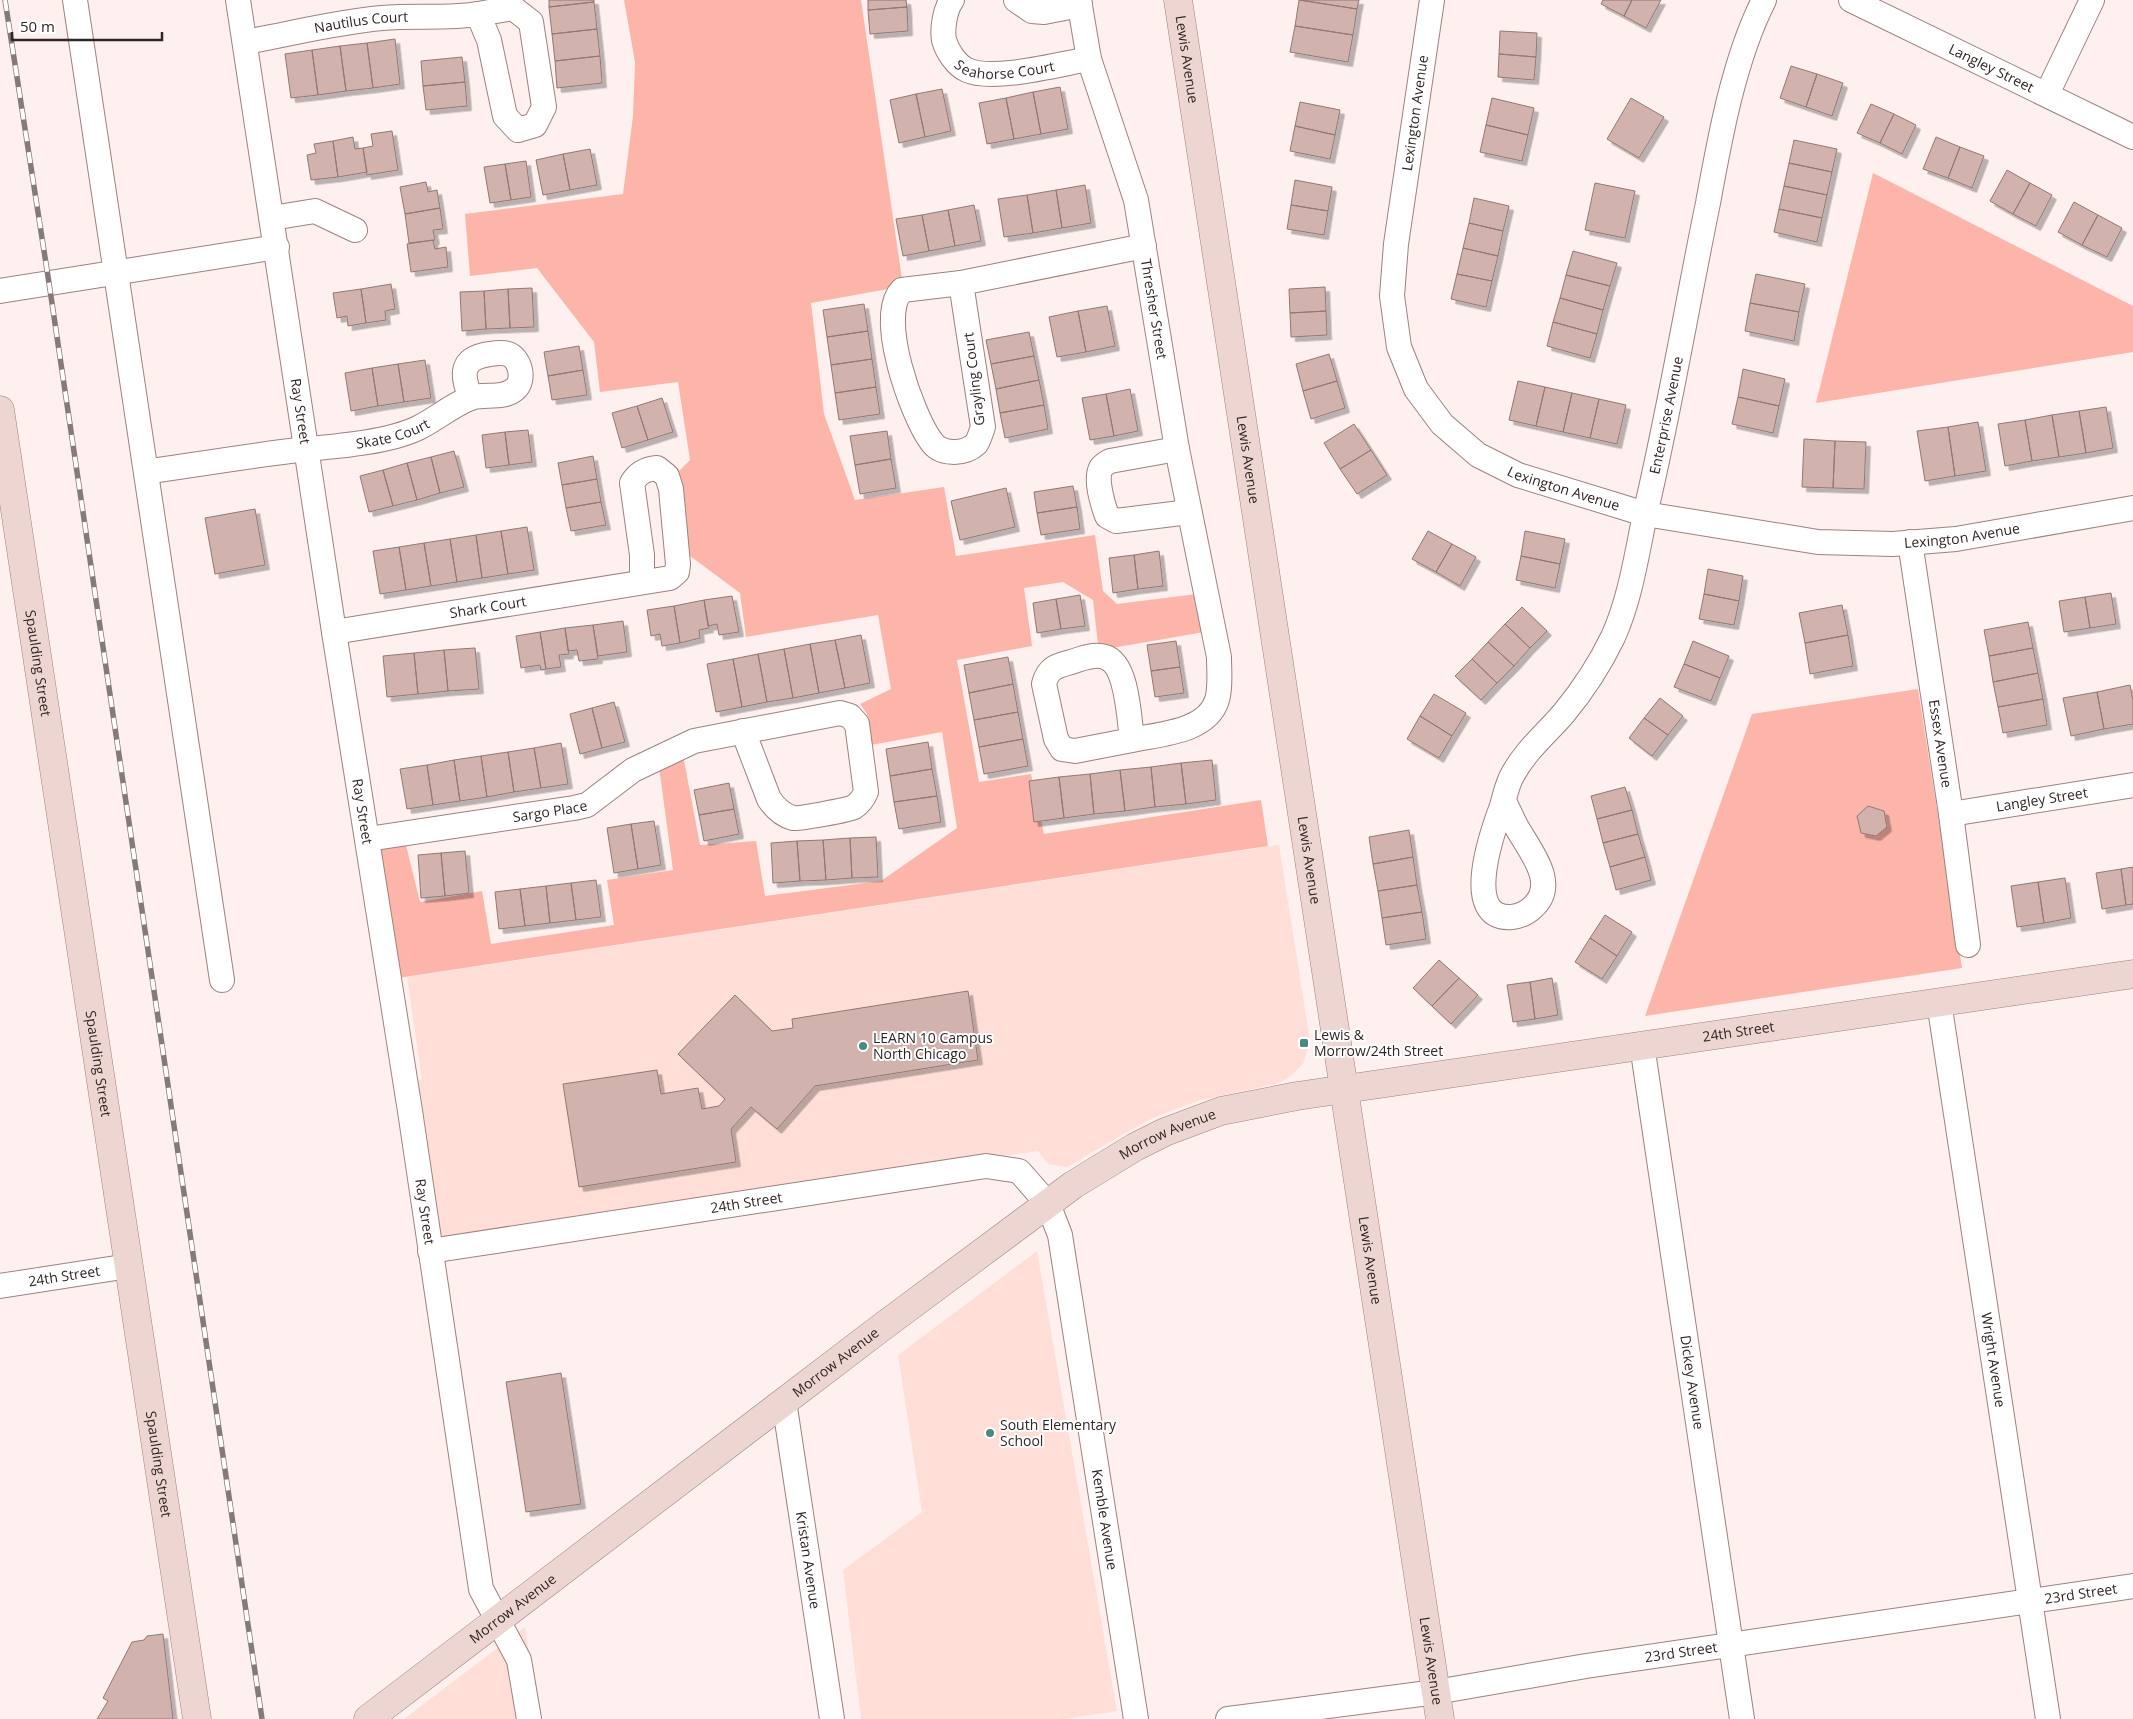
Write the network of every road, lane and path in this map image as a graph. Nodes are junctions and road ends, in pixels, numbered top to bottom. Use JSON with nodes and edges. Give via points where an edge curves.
{"nodes":[{"id":1,"x":75,"y":0,"type":"edge"},
{"id":2,"x":238,"y":0,"type":"edge"},
{"id":3,"x":952,"y":0,"type":"edge"},
{"id":4,"x":1016,"y":0,"type":"edge"},
{"id":5,"x":1178,"y":0,"type":"edge"},
{"id":6,"x":1432,"y":0,"type":"edge"},
{"id":7,"x":1764,"y":0,"type":"edge"},
{"id":8,"x":1851,"y":0,"type":"edge"},
{"id":9,"x":2092,"y":0,"type":"edge"},
{"id":10,"x":1079,"y":3,"type":"edge"},
{"id":11,"x":478,"y":14,"type":"junction"},
{"id":12,"x":245,"y":42,"type":"junction"},
{"id":13,"x":1089,"y":59,"type":"junction"},
{"id":14,"x":2047,"y":94,"type":"junction"},
{"id":15,"x":2133,"y":137,"type":"edge"},
{"id":16,"x":272,"y":218,"type":"junction"},
{"id":17,"x":356,"y":230,"type":"dead end"},
{"id":18,"x":1144,"y":246,"type":"junction"},
{"id":19,"x":277,"y":247,"type":"junction"},
{"id":20,"x":116,"y":273,"type":"junction"},
{"id":21,"x":961,"y":283,"type":"junction"},
{"id":22,"x":0,"y":291,"type":"edge"},
{"id":23,"x":471,"y":398,"type":"dead end"},
{"id":24,"x":0,"y":410,"type":"edge"},
{"id":25,"x":308,"y":449,"type":"junction"},
{"id":26,"x":1177,"y":449,"type":"junction"},
{"id":27,"x":146,"y":472,"type":"junction"},
{"id":28,"x":2133,"y":508,"type":"edge"},
{"id":29,"x":1189,"y":512,"type":"junction"},
{"id":30,"x":1645,"y":514,"type":"junction"},
{"id":31,"x":1910,"y":542,"type":"junction"},
{"id":32,"x":642,"y":582,"type":"dead end"},
{"id":33,"x":334,"y":632,"type":"junction"},
{"id":34,"x":743,"y":730,"type":"junction"},
{"id":35,"x":1132,"y":740,"type":"junction"},
{"id":36,"x":2133,"y":785,"type":"edge"},
{"id":37,"x":1504,"y":801,"type":"dead end"},
{"id":38,"x":1951,"y":814,"type":"junction"},
{"id":39,"x":368,"y":839,"type":"junction"},
{"id":40,"x":1968,"y":945,"type":"dead end"},
{"id":41,"x":2133,"y":974,"type":"edge"},
{"id":42,"x":222,"y":980,"type":"dead end"},
{"id":43,"x":1939,"y":1002,"type":"junction"},
{"id":44,"x":1642,"y":1045,"type":"junction"},
{"id":45,"x":1344,"y":1089,"type":"junction"},
{"id":46,"x":1048,"y":1204,"type":"junction"},
{"id":47,"x":430,"y":1251,"type":"junction"},
{"id":48,"x":129,"y":1266,"type":"junction"},
{"id":49,"x":0,"y":1286,"type":"edge"},
{"id":50,"x":784,"y":1402,"type":"junction"},
{"id":51,"x":2133,"y":1586,"type":"edge"},
{"id":52,"x":2029,"y":1601,"type":"junction"},
{"id":53,"x":498,"y":1620,"type":"junction"},
{"id":54,"x":1730,"y":1645,"type":"junction"},
{"id":55,"x":1436,"y":1692,"type":"junction"},
{"id":56,"x":198,"y":1719,"type":"edge"},
{"id":57,"x":368,"y":1719,"type":"edge"},
{"id":58,"x":529,"y":1719,"type":"edge"},
{"id":59,"x":832,"y":1719,"type":"edge"},
{"id":60,"x":1136,"y":1719,"type":"edge"},
{"id":61,"x":1228,"y":1719,"type":"edge"},
{"id":62,"x":1440,"y":1719,"type":"edge"},
{"id":63,"x":1742,"y":1719,"type":"edge"},
{"id":64,"x":2048,"y":1719,"type":"edge"}],
"edges":[{"from":1,"to":20,"type":"street"},
{"from":2,"to":12,"type":"street","name":"Ray Street"},
{"from":3,"to":13,"type":"street","name":"Seahorse Court","via":[[943,30],[944,41],[949,54],[967,70],[999,75]]},
{"from":4,"to":10,"type":"street","via":[[1032,11],[1044,12]]},
{"from":5,"to":45,"type":"street","name":"Lewis Avenue"},
{"from":6,"to":30,"type":"street","name":"Lexington Avenue","via":[[1396,244],[1392,296],[1399,347],[1416,389],[1442,424],[1478,455],[1518,475]]},
{"from":7,"to":30,"type":"street","name":"Enterprise Avenue","via":[[1739,66],[1715,164]]},
{"from":8,"to":14,"type":"street","name":"Langley Street"},
{"from":9,"to":14,"type":"street"},
{"from":10,"to":13,"type":"street","name":"Thresher Street"},
{"from":11,"to":11,"type":"street","name":"Nautilus Court","via":[[513,8],[531,22],[544,107],[535,125],[518,130],[505,116],[489,40]]},
{"from":11,"to":12,"type":"street","name":"Nautilus Court","via":[[456,18],[379,18]]},
{"from":12,"to":16,"type":"street","name":"Ray Street"},
{"from":13,"to":18,"type":"street","name":"Thresher Street","via":[[1136,200]]},
{"from":14,"to":15,"type":"street","name":"Langley Street"},
{"from":16,"to":17,"type":"street","via":[[315,211]]},
{"from":16,"to":19,"type":"street","name":"Ray Street"},
{"from":18,"to":21,"type":"street","name":"Grayling Court"},
{"from":18,"to":26,"type":"street","name":"Thresher Street"},
{"from":19,"to":20,"type":"street"},
{"from":19,"to":25,"type":"street","name":"Ray Street"},
{"from":20,"to":22,"type":"street"},
{"from":20,"to":27,"type":"street"},
{"from":21,"to":21,"type":"street","name":"Grayling Court","via":[[902,290],[896,296],[893,318],[896,357],[907,391],[931,442],[940,449],[954,452],[976,444],[983,427]]},
{"from":23,"to":25,"type":"street","name":"Skate Court","via":[[417,429],[378,439]]},
{"from":24,"to":48,"type":"street","name":"Spaulding Street"},
{"from":25,"to":27,"type":"street","name":"Skate Court"},
{"from":25,"to":33,"type":"street","name":"Ray Street"},
{"from":26,"to":29,"type":"street","name":"Thresher Street"},
{"from":26,"to":29,"type":"street","via":[[1110,461],[1101,467],[1098,476],[1103,506],[1107,516],[1116,521]]},
{"from":27,"to":42,"type":"street"},
{"from":28,"to":31,"type":"street","name":"Lexington Avenue","via":[[1956,539]]},
{"from":29,"to":35,"type":"street","name":"Thresher Street","via":[[1219,657],[1217,700],[1208,716],[1191,727]]},
{"from":30,"to":31,"type":"street","name":"Lexington Avenue","via":[[1818,542]]},
{"from":30,"to":37,"type":"street","name":"Enterprise Avenue","via":[[1624,611],[1613,638],[1586,684],[1521,761],[1511,776]]},
{"from":31,"to":38,"type":"street","name":"Essex Avenue"},
{"from":32,"to":33,"type":"street","name":"Shark Court"},
{"from":33,"to":39,"type":"street","name":"Ray Street"},
{"from":34,"to":34,"type":"street","name":"Sargo Place","via":[[769,799],[785,815],[795,818],[842,810],[862,801],[866,792],[857,724],[850,716],[840,713]]},
{"from":34,"to":39,"type":"street","name":"Sargo Place","via":[[694,741],[632,770],[587,805]]},
{"from":35,"to":35,"type":"street","via":[[1122,674],[1115,663],[1104,656],[1088,656],[1053,667],[1046,675],[1044,684],[1056,739],[1062,749],[1075,751]]},
{"from":36,"to":38,"type":"street","name":"Langley Street"},
{"from":38,"to":40,"type":"street","name":"Essex Avenue"},
{"from":39,"to":47,"type":"street","name":"Ray Street"},
{"from":41,"to":43,"type":"street","name":"24th Street"},
{"from":43,"to":44,"type":"street","name":"24th Street"},
{"from":43,"to":52,"type":"street","name":"Wright Avenue"},
{"from":44,"to":45,"type":"street","name":"24th Street"},
{"from":44,"to":54,"type":"street","name":"Dickey Avenue"},
{"from":45,"to":46,"type":"street","name":"Morrow Avenue","via":[[1221,1111],[1183,1125],[1135,1147]]},
{"from":45,"to":55,"type":"street","name":"Lewis Avenue"},
{"from":46,"to":47,"type":"street","name":"24th Street","via":[[1019,1171],[986,1166]]},
{"from":46,"to":50,"type":"street","name":"Morrow Avenue"},
{"from":46,"to":60,"type":"street","name":"Kemble Avenue","via":[[1060,1236]]},
{"from":47,"to":53,"type":"street","name":"Ray Street","via":[[481,1589]]},
{"from":48,"to":49,"type":"street","name":"24th Street"},
{"from":48,"to":56,"type":"street","name":"Spaulding Street"},
{"from":50,"to":53,"type":"street","name":"Morrow Avenue"},
{"from":50,"to":59,"type":"street","name":"Kristan Avenue"},
{"from":51,"to":52,"type":"street","name":"23rd Street"},
{"from":52,"to":54,"type":"street","name":"23rd Street"},
{"from":52,"to":64,"type":"street","name":"Wright Avenue"},
{"from":53,"to":57,"type":"street","name":"Morrow Avenue"},
{"from":53,"to":58,"type":"street","name":"Ray Street","via":[[519,1660]]},
{"from":54,"to":55,"type":"street","name":"23rd Street"},
{"from":54,"to":63,"type":"street","name":"Dickey Avenue"},
{"from":55,"to":61,"type":"street","name":"23rd Street"},
{"from":55,"to":62,"type":"street","name":"Lewis Avenue"}]}
